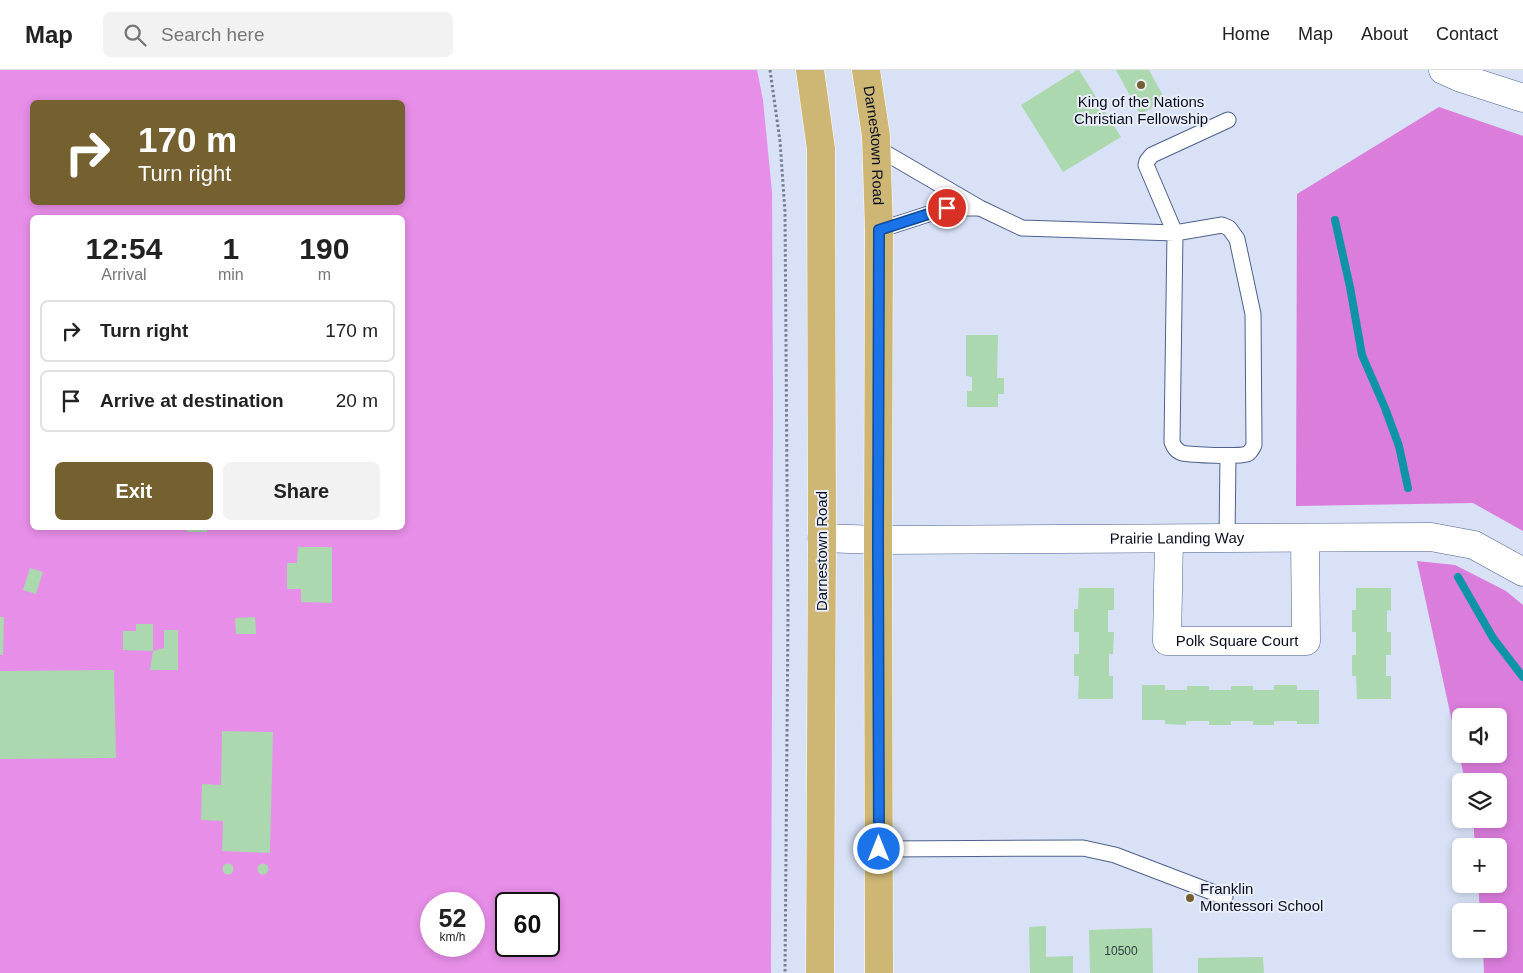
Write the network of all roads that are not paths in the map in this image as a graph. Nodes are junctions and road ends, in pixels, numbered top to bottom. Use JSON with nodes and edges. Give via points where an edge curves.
{"nodes":[{"id":1,"x":810,"y":70,"type":"edge"},
{"id":2,"x":866,"y":70,"type":"edge"},
{"id":3,"x":1456,"y":73,"type":"edge"},
{"id":4,"x":1523,"y":98,"type":"edge"},
{"id":5,"x":1228,"y":120,"type":"dead end"},
{"id":6,"x":877,"y":148,"type":"junction"},
{"id":7,"x":980,"y":208,"type":"junction"},
{"id":8,"x":879,"y":230,"type":"junction"},
{"id":9,"x":1175,"y":233,"type":"junction"},
{"id":10,"x":1228,"y":456,"type":"junction"},
{"id":11,"x":822,"y":538,"type":"junction"},
{"id":12,"x":1305,"y":538,"type":"junction"},
{"id":13,"x":1169,"y":539,"type":"junction"},
{"id":14,"x":1227,"y":539,"type":"junction"},
{"id":15,"x":878,"y":540,"type":"junction"},
{"id":16,"x":1523,"y":572,"type":"edge"},
{"id":17,"x":879,"y":849,"type":"junction"},
{"id":18,"x":1225,"y":898,"type":"dead end"},
{"id":19,"x":820,"y":973,"type":"edge"},
{"id":20,"x":879,"y":973,"type":"edge"}],
"edges":[{"from":1,"to":11,"type":"main road","name":"Darnestown Road","via":[[821,149]]},
{"from":2,"to":6,"type":"main road","name":"Darnestown Road"},
{"from":3,"to":4,"type":"street"},
{"from":5,"to":9,"type":"lane","via":[[1152,155],[1147,161]]},
{"from":6,"to":7,"type":"lane"},
{"from":6,"to":8,"type":"main road","name":"Darnestown Road"},
{"from":7,"to":8,"type":"lane","via":[[947,208]]},
{"from":7,"to":9,"type":"lane","via":[[1022,228]]},
{"from":8,"to":15,"type":"main road","name":"Darnestown Road"},
{"from":9,"to":10,"type":"lane","via":[[1172,442],[1175,449],[1182,452]]},
{"from":9,"to":10,"type":"lane","via":[[1222,225],[1237,238],[1253,314],[1254,445],[1246,454]]},
{"from":10,"to":14,"type":"lane"},
{"from":11,"to":15,"type":"street","name":"Prairie Landing Way"},
{"from":11,"to":19,"type":"main road","name":"Darnestown Road"},
{"from":12,"to":13,"type":"street","name":"Polk Square Court","via":[[1306,641],[1167,641]]},
{"from":12,"to":14,"type":"street","name":"Prairie Landing Way"},
{"from":12,"to":16,"type":"street","name":"Prairie Landing Way","via":[[1431,537],[1474,545]]},
{"from":13,"to":14,"type":"street","name":"Prairie Landing Way"},
{"from":13,"to":15,"type":"street","name":"Prairie Landing Way"},
{"from":15,"to":17,"type":"main road","name":"Darnestown Road"},
{"from":17,"to":18,"type":"lane","via":[[1083,848],[1115,855]]},
{"from":17,"to":20,"type":"main road","name":"Darnestown Road"}]}
